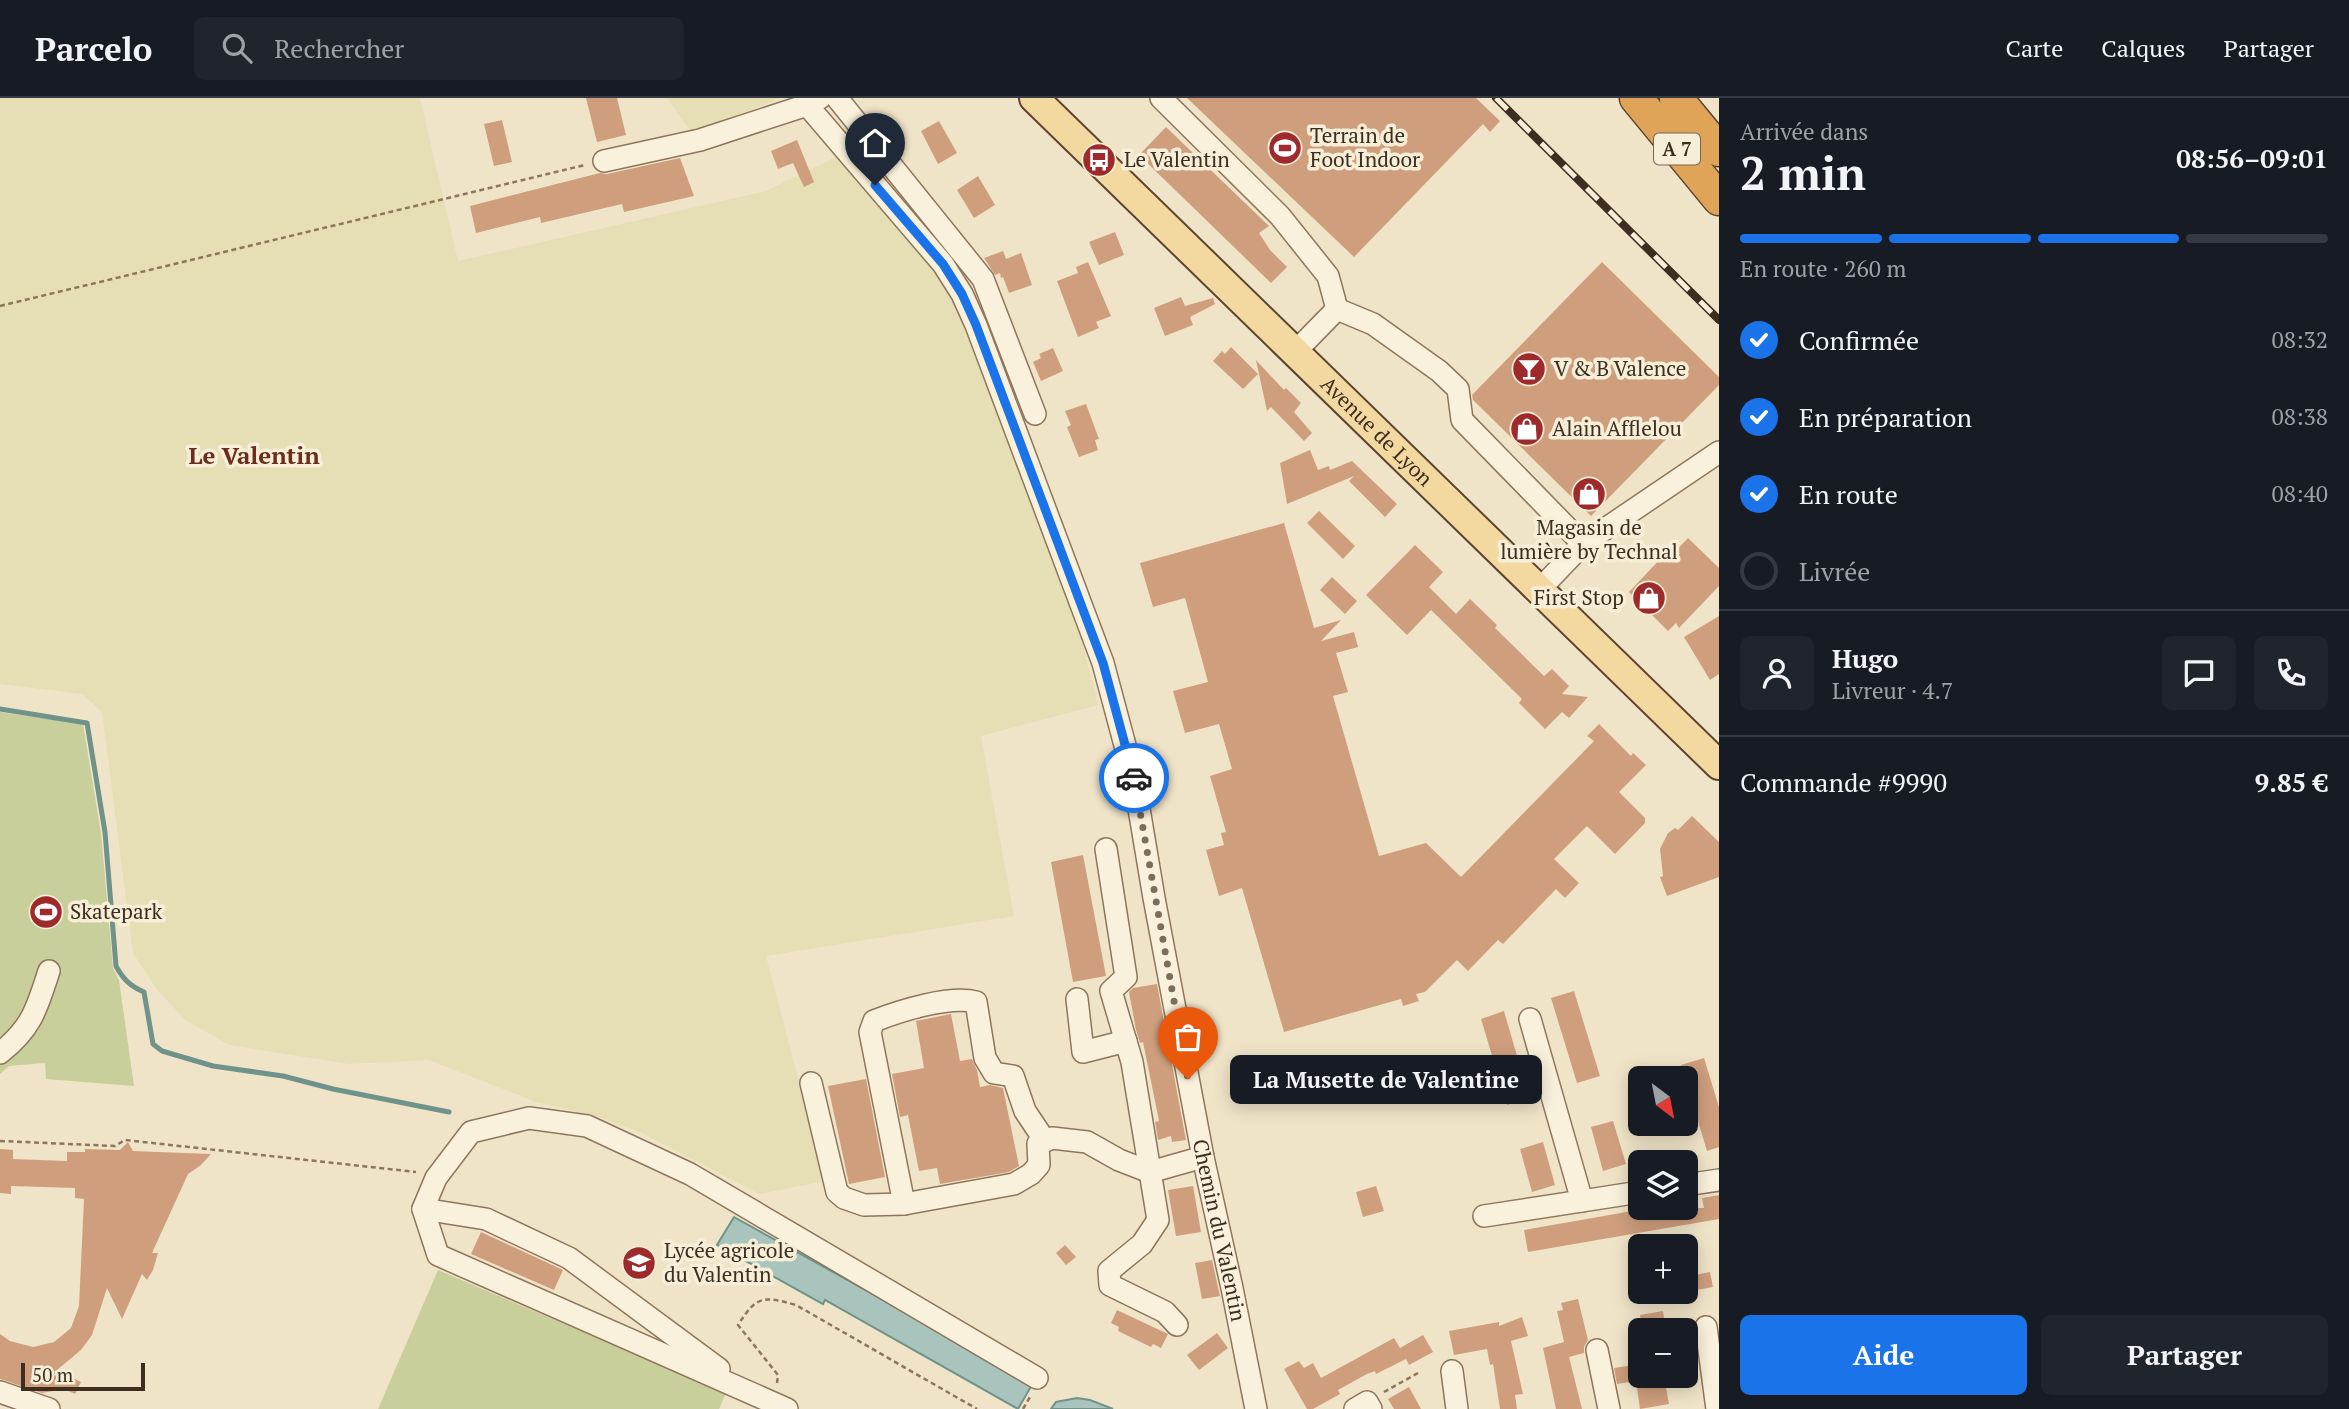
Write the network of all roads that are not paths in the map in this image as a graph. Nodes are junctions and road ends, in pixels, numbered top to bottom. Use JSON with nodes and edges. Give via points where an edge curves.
{"nodes":[{"id":1,"x":837,"y":98,"type":"edge"},
{"id":2,"x":1034,"y":98,"type":"edge"},
{"id":3,"x":1161,"y":98,"type":"edge"},
{"id":4,"x":1636,"y":98,"type":"edge"},
{"id":5,"x":1676,"y":98,"type":"edge"},
{"id":6,"x":814,"y":102,"type":"edge"},
{"id":7,"x":1719,"y":150,"type":"edge"},
{"id":8,"x":604,"y":161,"type":"road end"},
{"id":9,"x":1719,"y":199,"type":"edge"},
{"id":10,"x":1337,"y":309,"type":"junction"},
{"id":11,"x":1294,"y":352,"type":"junction"},
{"id":12,"x":1035,"y":414,"type":"dead end"},
{"id":13,"x":1719,"y":452,"type":"edge"},
{"id":14,"x":1583,"y":544,"type":"junction"},
{"id":15,"x":1539,"y":590,"type":"junction"},
{"id":16,"x":1719,"y":765,"type":"edge"},
{"id":17,"x":1106,"y":849,"type":"dead end"},
{"id":18,"x":49,"y":971,"type":"dead end"},
{"id":19,"x":1077,"y":999,"type":"dead end"},
{"id":20,"x":1530,"y":1019,"type":"dead end"},
{"id":21,"x":1126,"y":1041,"type":"junction"},
{"id":22,"x":0,"y":1053,"type":"edge"},
{"id":23,"x":811,"y":1083,"type":"dead end"},
{"id":24,"x":1045,"y":1141,"type":"junction"},
{"id":25,"x":1203,"y":1157,"type":"junction"},
{"id":26,"x":1150,"y":1172,"type":"junction"},
{"id":27,"x":1719,"y":1180,"type":"edge"},
{"id":28,"x":1698,"y":1183,"type":"edge"},
{"id":29,"x":1628,"y":1194,"type":"edge"},
{"id":30,"x":1582,"y":1201,"type":"junction"},
{"id":31,"x":904,"y":1204,"type":"junction"},
{"id":32,"x":423,"y":1209,"type":"junction"},
{"id":33,"x":1484,"y":1216,"type":"dead end"},
{"id":34,"x":1177,"y":1325,"type":"dead end"},
{"id":35,"x":1706,"y":1327,"type":"dead end"},
{"id":36,"x":1597,"y":1350,"type":"dead end"},
{"id":37,"x":1452,"y":1371,"type":"dead end"},
{"id":38,"x":1037,"y":1378,"type":"dead end"},
{"id":39,"x":0,"y":1392,"type":"edge"},
{"id":40,"x":752,"y":1393,"type":"junction"},
{"id":41,"x":781,"y":1406,"type":"edge"},
{"id":42,"x":49,"y":1409,"type":"edge"},
{"id":43,"x":1256,"y":1409,"type":"edge"},
{"id":44,"x":1457,"y":1409,"type":"edge"},
{"id":45,"x":1609,"y":1409,"type":"edge"},
{"id":46,"x":1717,"y":1409,"type":"edge"}],
"edges":[{"from":1,"to":12,"type":"street","via":[[983,279]]},
{"from":2,"to":11,"type":"main road","name":"Avenue de Lyon"},
{"from":3,"to":10,"type":"street","via":[[1280,216],[1328,276]]},
{"from":4,"to":9,"type":"highway","number":"A 7"},
{"from":5,"to":7,"type":"highway","number":"A 7"},
{"from":6,"to":8,"type":"street","via":[[700,140]]},
{"from":6,"to":25,"type":"street","name":"Chemin du Valentin","via":[[962,294],[1072,578],[1103,663],[1134,779]]},
{"from":10,"to":11,"type":"street"},
{"from":10,"to":14,"type":"street","via":[[1373,324],[1458,389],[1462,420]]},
{"from":11,"to":15,"type":"main road","name":"Avenue de Lyon"},
{"from":13,"to":14,"type":"street"},
{"from":14,"to":15,"type":"street"},
{"from":15,"to":16,"type":"main road","name":"Avenue de Lyon"},
{"from":17,"to":21,"type":"street","via":[[1126,977],[1111,990]]},
{"from":18,"to":22,"type":"street","via":[[25,1030]]},
{"from":19,"to":21,"type":"street","via":[[1083,1052]]},
{"from":20,"to":30,"type":"street"},
{"from":21,"to":26,"type":"street"},
{"from":23,"to":31,"type":"street","via":[[837,1192],[864,1205]]},
{"from":24,"to":26,"type":"street","via":[[1087,1142]]},
{"from":24,"to":31,"type":"street","via":[[1038,1143],[1039,1165],[1014,1184]]},
{"from":24,"to":31,"type":"street","via":[[1025,1111],[1013,1076],[994,1073],[985,1058],[976,1002],[963,999],[874,1021],[870,1032]]},
{"from":25,"to":26,"type":"street"},
{"from":25,"to":43,"type":"street","name":"Chemin du Valentin"},
{"from":26,"to":34,"type":"street","via":[[1158,1220],[1142,1244],[1110,1271],[1110,1285],[1165,1312]]},
{"from":27,"to":28,"type":"street"},
{"from":29,"to":30,"type":"street"},
{"from":30,"to":33,"type":"street"},
{"from":32,"to":38,"type":"street","via":[[436,1178],[471,1132],[529,1118],[587,1126],[690,1174]]},
{"from":32,"to":40,"type":"street","via":[[486,1219],[569,1258]]},
{"from":32,"to":40,"type":"street","via":[[438,1255]]},
{"from":35,"to":46,"type":"street"},
{"from":36,"to":45,"type":"street"},
{"from":37,"to":44,"type":"street"},
{"from":39,"to":42,"type":"street"},
{"from":40,"to":41,"type":"street"}]}
